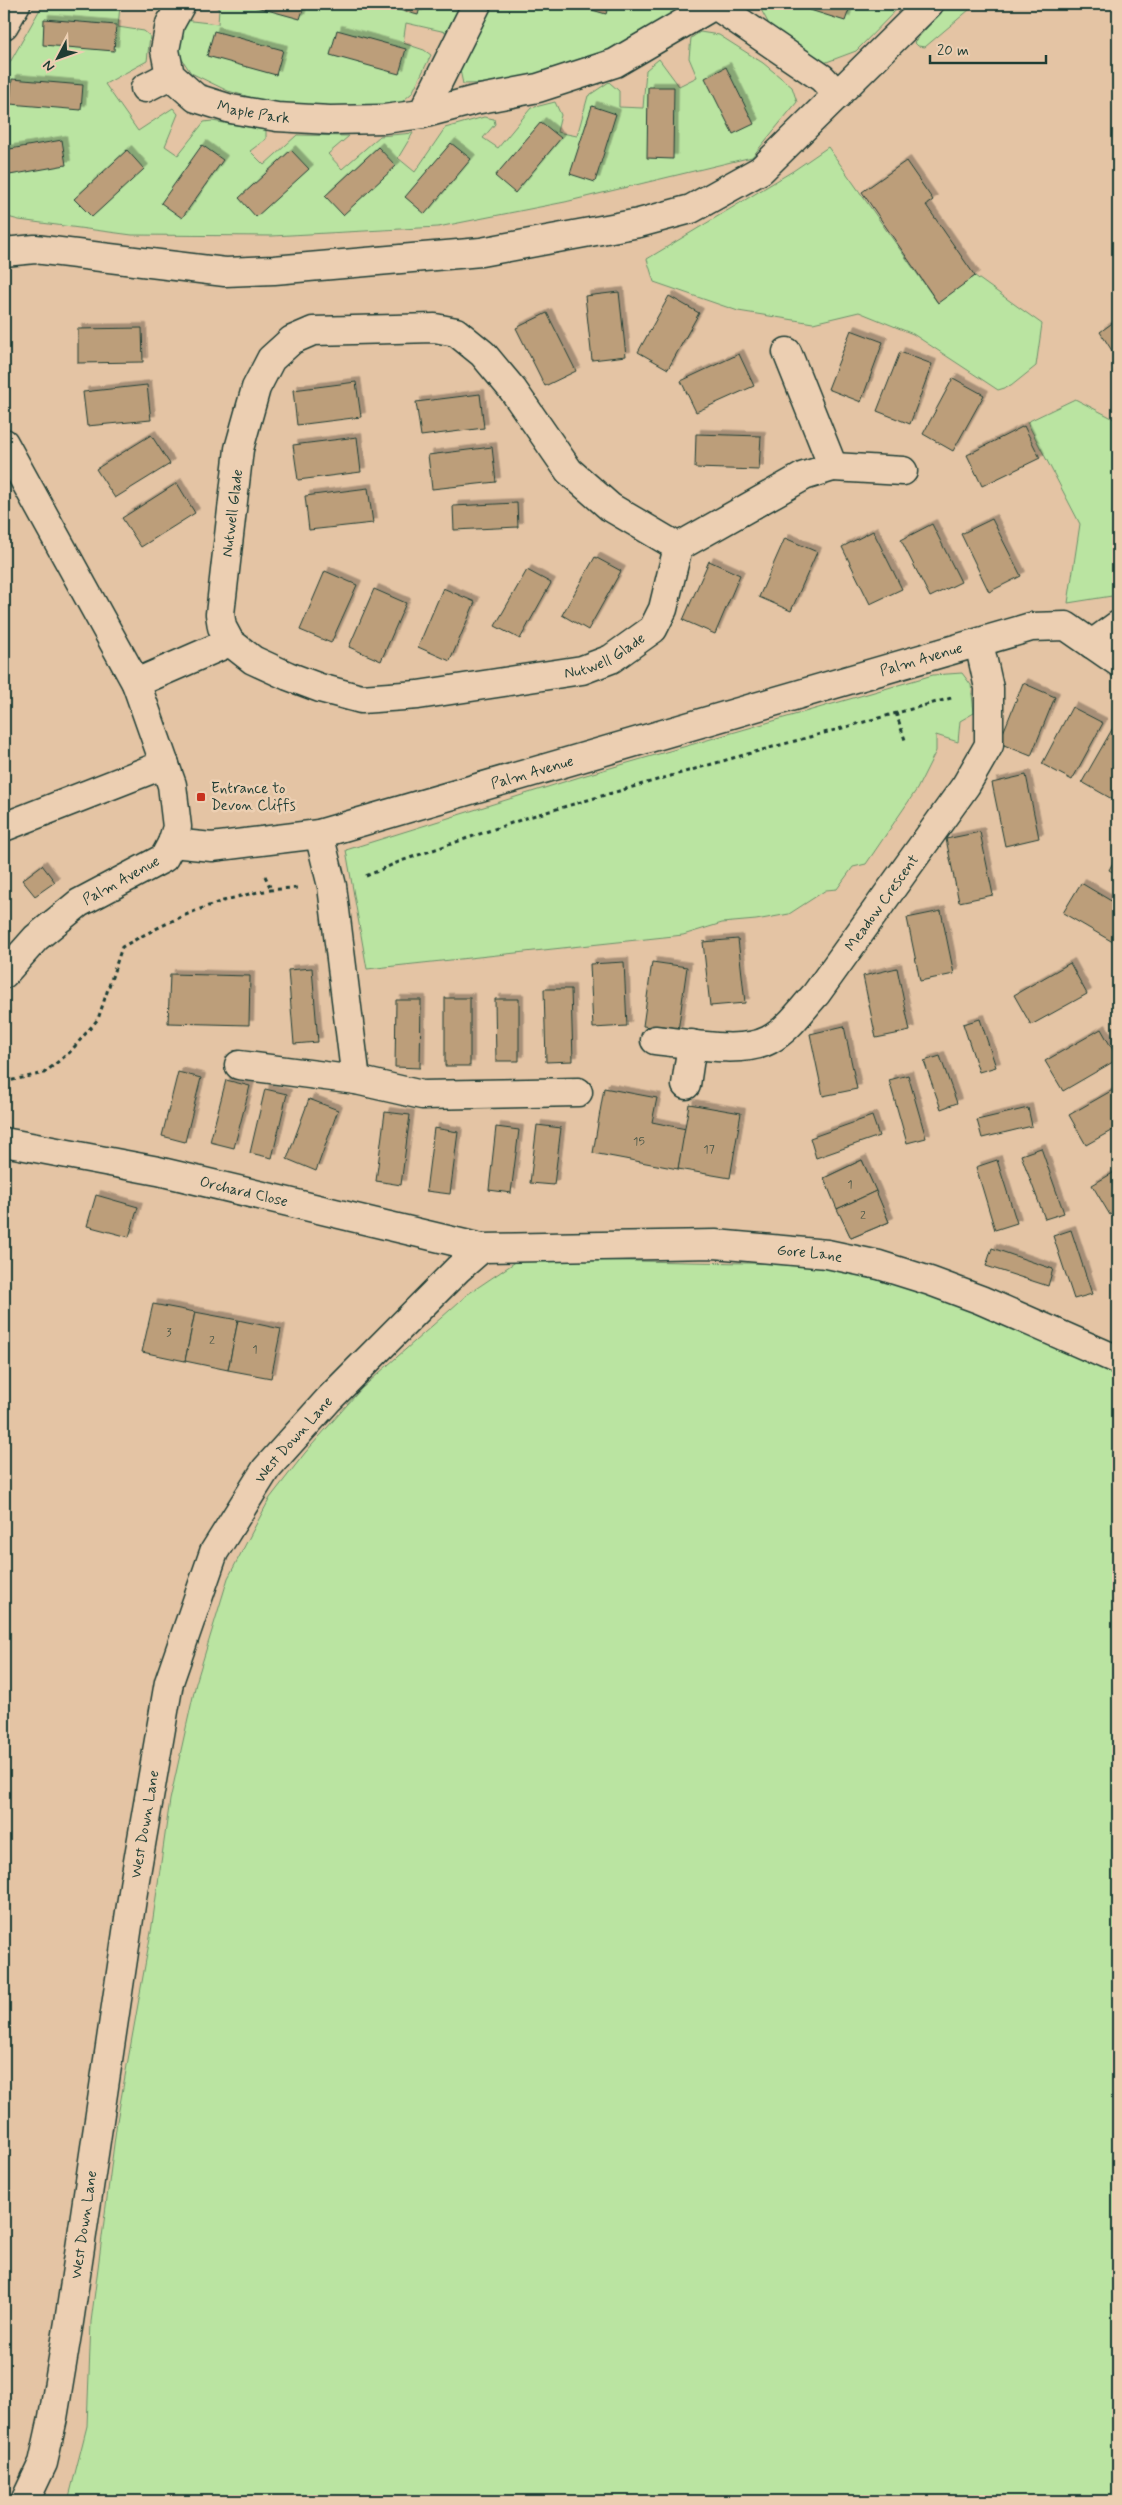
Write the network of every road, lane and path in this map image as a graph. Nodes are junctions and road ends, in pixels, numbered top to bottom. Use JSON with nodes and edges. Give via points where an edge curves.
{"nodes":[{"id":1,"x":16,"y":4,"type":"edge"},
{"id":2,"x":181,"y":4,"type":"edge"},
{"id":3,"x":477,"y":4,"type":"edge"},
{"id":4,"x":715,"y":4,"type":"edge"},
{"id":5,"x":930,"y":4,"type":"edge"},
{"id":6,"x":4,"y":25,"type":"edge"},
{"id":7,"x":170,"y":75,"type":"junction"},
{"id":8,"x":145,"y":88,"type":"dead end"},
{"id":9,"x":838,"y":95,"type":"junction"},
{"id":10,"x":422,"y":114,"type":"junction"},
{"id":11,"x":4,"y":252,"type":"edge"},
{"id":12,"x":787,"y":352,"type":"dead end"},
{"id":13,"x":4,"y":443,"type":"edge"},
{"id":14,"x":832,"y":467,"type":"junction"},
{"id":15,"x":903,"y":471,"type":"dead end"},
{"id":16,"x":678,"y":547,"type":"junction"},
{"id":17,"x":1118,"y":625,"type":"edge"},
{"id":18,"x":230,"y":642,"type":"junction"},
{"id":19,"x":980,"y":643,"type":"junction"},
{"id":20,"x":1092,"y":644,"type":"junction"},
{"id":21,"x":1118,"y":662,"type":"edge"},
{"id":22,"x":136,"y":683,"type":"junction"},
{"id":23,"x":989,"y":688,"type":"junction"},
{"id":24,"x":896,"y":713,"type":"junction"},
{"id":25,"x":906,"y":743,"type":"dead end"},
{"id":26,"x":165,"y":764,"type":"junction"},
{"id":27,"x":4,"y":827,"type":"edge"},
{"id":28,"x":319,"y":834,"type":"junction"},
{"id":29,"x":172,"y":843,"type":"junction"},
{"id":30,"x":332,"y":886,"type":"junction"},
{"id":31,"x":4,"y":974,"type":"edge"},
{"id":32,"x":655,"y":1040,"type":"dead end"},
{"id":33,"x":692,"y":1044,"type":"junction"},
{"id":34,"x":239,"y":1065,"type":"dead end"},
{"id":35,"x":356,"y":1080,"type":"junction"},
{"id":36,"x":4,"y":1082,"type":"edge"},
{"id":37,"x":686,"y":1085,"type":"dead end"},
{"id":38,"x":578,"y":1092,"type":"dead end"},
{"id":39,"x":4,"y":1142,"type":"edge"},
{"id":40,"x":482,"y":1248,"type":"junction"},
{"id":41,"x":1118,"y":1360,"type":"edge"},
{"id":42,"x":25,"y":2501,"type":"edge"}],
"edges":[{"from":1,"to":6,"type":"street"},
{"from":2,"to":7,"type":"street","via":[[170,24],[165,50]]},
{"from":3,"to":10,"type":"street"},
{"from":4,"to":9,"type":"street","via":[[822,78]]},
{"from":4,"to":10,"type":"street","name":"Maple Park","via":[[616,63],[538,88]]},
{"from":5,"to":9,"type":"street"},
{"from":7,"to":8,"type":"street"},
{"from":7,"to":10,"type":"street","name":"Maple Park","via":[[196,98],[231,109],[277,117],[384,119]]},
{"from":9,"to":11,"type":"street","via":[[761,170],[691,209],[578,235],[481,252],[225,272],[35,249]]},
{"from":12,"to":14,"type":"street"},
{"from":13,"to":22,"type":"street"},
{"from":14,"to":15,"type":"street"},
{"from":14,"to":16,"type":"street","via":[[804,476]]},
{"from":16,"to":18,"type":"street","name":"Nutwell Glade","via":[[664,609],[654,629],[611,659],[582,670],[418,695],[361,699],[288,676],[253,660]]},
{"from":16,"to":18,"type":"street","name":"Nutwell Glade","via":[[610,507],[569,471],[501,375],[483,354],[456,332],[435,328],[313,331],[292,340],[271,359],[256,388],[239,449],[220,614]]},
{"from":17,"to":20,"type":"street"},
{"from":18,"to":22,"type":"street"},
{"from":19,"to":20,"type":"street","name":"Palm Avenue","via":[[1031,627],[1066,626]]},
{"from":19,"to":23,"type":"street","name":"Meadow Crescent"},
{"from":19,"to":28,"type":"street","name":"Palm Avenue"},
{"from":20,"to":21,"type":"street","name":"Palm Avenue"},
{"from":22,"to":26,"type":"street"},
{"from":23,"to":24,"type":"path"},
{"from":23,"to":33,"type":"street","name":"Meadow Crescent","via":[[989,745],[966,785],[816,994],[770,1040],[746,1047]]},
{"from":24,"to":25,"type":"path"},
{"from":24,"to":30,"type":"path","via":[[529,817]]},
{"from":26,"to":27,"type":"street"},
{"from":26,"to":29,"type":"street","via":[[177,812]]},
{"from":28,"to":29,"type":"street","name":"Palm Avenue","via":[[212,847]]},
{"from":28,"to":30,"type":"street"},
{"from":29,"to":31,"type":"street","name":"Palm Avenue","via":[[164,858],[79,903],[36,938]]},
{"from":30,"to":35,"type":"street"},
{"from":30,"to":36,"type":"path","via":[[315,896],[298,888],[271,889],[230,899],[147,933],[122,947],[98,1019],[70,1052],[44,1073]]},
{"from":32,"to":33,"type":"street","name":"Meadow Crescent"},
{"from":33,"to":37,"type":"street"},
{"from":34,"to":35,"type":"street"},
{"from":35,"to":38,"type":"street","via":[[422,1095]]},
{"from":39,"to":40,"type":"street","name":"Orchard Close","via":[[158,1170]]},
{"from":40,"to":41,"type":"street","name":"Gore Lane","via":[[715,1244],[827,1254],[879,1265],[930,1281]]},
{"from":40,"to":42,"type":"street","name":"West Down Lane","via":[[458,1268],[329,1399],[266,1470],[214,1552],[169,1682],[134,1885],[56,2399],[43,2463]]}]}
